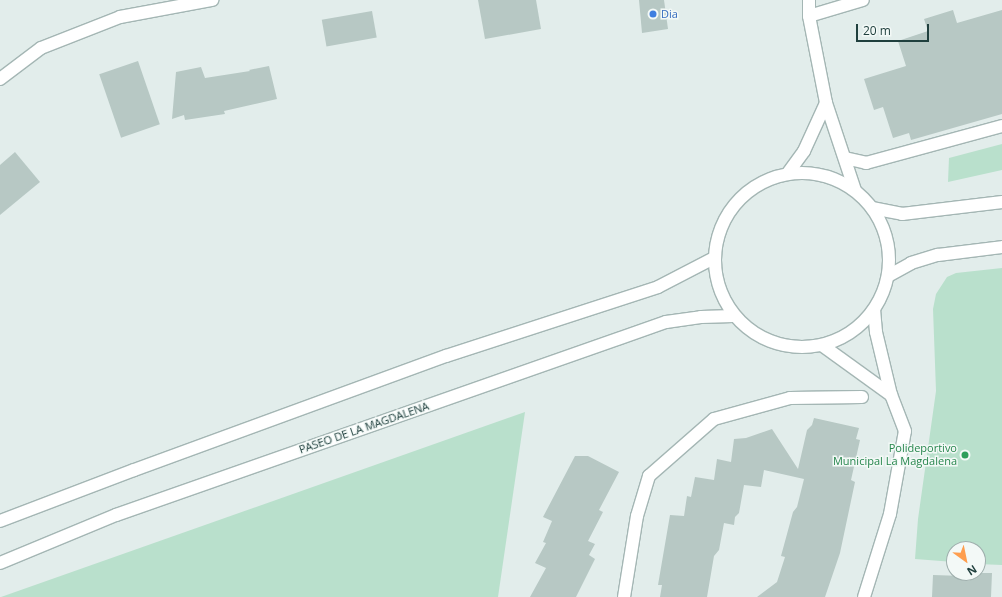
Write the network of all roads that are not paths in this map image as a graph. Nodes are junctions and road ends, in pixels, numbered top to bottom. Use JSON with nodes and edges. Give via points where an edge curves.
{"nodes":[{"id":1,"x":212,"y":0,"type":"edge"},
{"id":2,"x":809,"y":0,"type":"edge"},
{"id":3,"x":863,"y":0,"type":"edge"},
{"id":4,"x":810,"y":16,"type":"junction"},
{"id":5,"x":0,"y":79,"type":"edge"},
{"id":6,"x":826,"y":103,"type":"junction"},
{"id":7,"x":1002,"y":126,"type":"edge"},
{"id":8,"x":845,"y":158,"type":"junction"},
{"id":9,"x":788,"y":174,"type":"junction"},
{"id":10,"x":855,"y":190,"type":"junction"},
{"id":11,"x":1002,"y":202,"type":"edge"},
{"id":12,"x":872,"y":208,"type":"junction"},
{"id":13,"x":1002,"y":247,"type":"edge"},
{"id":14,"x":714,"y":258,"type":"junction"},
{"id":15,"x":888,"y":276,"type":"junction"},
{"id":16,"x":874,"y":310,"type":"junction"},
{"id":17,"x":733,"y":316,"type":"junction"},
{"id":18,"x":823,"y":346,"type":"junction"},
{"id":19,"x":891,"y":394,"type":"junction"},
{"id":20,"x":862,"y":397,"type":"dead end"},
{"id":21,"x":0,"y":521,"type":"edge"},
{"id":22,"x":0,"y":563,"type":"edge"},
{"id":23,"x":624,"y":597,"type":"edge"},
{"id":24,"x":864,"y":597,"type":"edge"}],
"edges":[{"from":1,"to":5,"type":"main road","via":[[120,16],[41,48]]},
{"from":2,"to":4,"type":"main road"},
{"from":3,"to":4,"type":"main road"},
{"from":4,"to":6,"type":"main road"},
{"from":6,"to":8,"type":"main road"},
{"from":6,"to":9,"type":"main road","via":[[804,151]]},
{"from":7,"to":8,"type":"main road","via":[[866,164]]},
{"from":8,"to":10,"type":"main road"},
{"from":9,"to":10,"type":"main road","via":[[812,173],[834,179]]},
{"from":9,"to":14,"type":"main road","via":[[759,183],[736,202],[720,228]]},
{"from":10,"to":12,"type":"main road"},
{"from":11,"to":12,"type":"main road","via":[[902,214]]},
{"from":12,"to":15,"type":"main road","via":[[887,240]]},
{"from":13,"to":15,"type":"main road","via":[[938,255],[912,263]]},
{"from":14,"to":17,"type":"main road","via":[[715,279],[722,298]]},
{"from":14,"to":21,"type":"main road","via":[[658,287],[446,356]]},
{"from":15,"to":16,"type":"main road","via":[[883,294]]},
{"from":16,"to":18,"type":"main road","via":[[860,326]]},
{"from":16,"to":19,"type":"main road","via":[[876,332]]},
{"from":17,"to":18,"type":"main road","via":[[752,333],[774,344],[798,348]]},
{"from":17,"to":22,"type":"main road","name":"PASEO DE LA MAGDALENA","via":[[666,322],[116,515]]},
{"from":18,"to":19,"type":"main road"},
{"from":19,"to":24,"type":"main road","via":[[905,432],[890,514]]},
{"from":20,"to":23,"type":"main road","via":[[790,398],[714,419],[649,476],[637,516]]}]}
